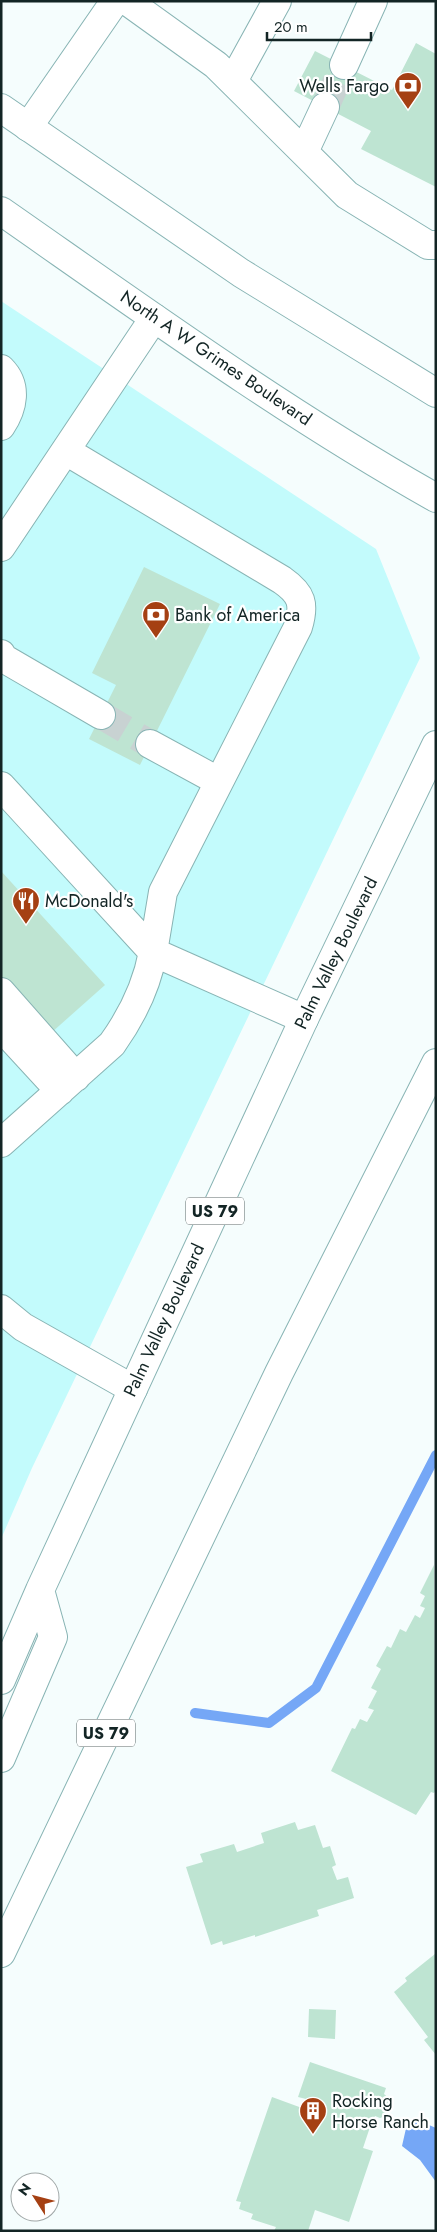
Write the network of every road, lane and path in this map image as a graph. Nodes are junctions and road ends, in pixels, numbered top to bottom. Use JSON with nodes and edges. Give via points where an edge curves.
{"nodes":[{"id":1,"x":114,"y":1,"type":"edge"},
{"id":2,"x":127,"y":1,"type":"edge"},
{"id":3,"x":277,"y":1,"type":"edge"},
{"id":4,"x":373,"y":1,"type":"edge"},
{"id":5,"x":344,"y":66,"type":"tunnel mouth"},
{"id":6,"x":233,"y":81,"type":"junction"},
{"id":7,"x":325,"y":106,"type":"tunnel mouth"},
{"id":8,"x":1,"y":108,"type":"edge"},
{"id":9,"x":28,"y":127,"type":"junction"},
{"id":10,"x":1,"y":136,"type":"edge"},
{"id":11,"x":304,"y":152,"type":"junction"},
{"id":12,"x":1,"y":211,"type":"edge"},
{"id":13,"x":436,"y":245,"type":"edge"},
{"id":14,"x":154,"y":318,"type":"junction"},
{"id":15,"x":1,"y":368,"type":"edge"},
{"id":16,"x":436,"y":393,"type":"edge"},
{"id":17,"x":1,"y":426,"type":"edge"},
{"id":18,"x":66,"y":451,"type":"junction"},
{"id":19,"x":436,"y":498,"type":"edge"},
{"id":20,"x":1,"y":547,"type":"edge"},
{"id":21,"x":1,"y":654,"type":"edge"},
{"id":22,"x":101,"y":715,"type":"tunnel mouth"},
{"id":23,"x":150,"y":744,"type":"tunnel mouth"},
{"id":24,"x":436,"y":745,"type":"edge"},
{"id":25,"x":218,"y":781,"type":"junction"},
{"id":26,"x":1,"y":786,"type":"edge"},
{"id":27,"x":154,"y":952,"type":"junction"},
{"id":28,"x":1,"y":992,"type":"edge"},
{"id":29,"x":304,"y":1019,"type":"junction"},
{"id":30,"x":1,"y":1027,"type":"edge"},
{"id":31,"x":436,"y":1063,"type":"edge"},
{"id":32,"x":68,"y":1084,"type":"junction"},
{"id":33,"x":1,"y":1143,"type":"edge"},
{"id":34,"x":1,"y":1309,"type":"edge"},
{"id":35,"x":132,"y":1389,"type":"junction"},
{"id":36,"x":40,"y":1590,"type":"junction"},
{"id":37,"x":1,"y":1680,"type":"edge"},
{"id":38,"x":1,"y":1758,"type":"edge"},
{"id":39,"x":1,"y":1952,"type":"edge"}],
"edges":[{"from":1,"to":9,"type":"main road"},
{"from":2,"to":6,"type":"main road","via":[[216,65]]},
{"from":3,"to":6,"type":"main road"},
{"from":4,"to":5,"type":"main road"},
{"from":6,"to":11,"type":"main road"},
{"from":7,"to":11,"type":"main road"},
{"from":8,"to":9,"type":"main road"},
{"from":9,"to":10,"type":"main road"},
{"from":9,"to":16,"type":"main road","via":[[241,273]]},
{"from":11,"to":13,"type":"main road","via":[[347,195],[428,244]]},
{"from":12,"to":14,"type":"main road","name":"North A W Grimes Boulevard"},
{"from":14,"to":18,"type":"main road"},
{"from":14,"to":19,"type":"main road","name":"North A W Grimes Boulevard","via":[[372,462]]},
{"from":15,"to":17,"type":"main road","via":[[12,393],[10,413]]},
{"from":18,"to":20,"type":"main road"},
{"from":18,"to":25,"type":"main road","via":[[282,580],[300,598],[303,610],[298,627]]},
{"from":21,"to":22,"type":"main road"},
{"from":23,"to":25,"type":"main road"},
{"from":24,"to":29,"type":"main road","name":"Palm Valley Boulevard","number":"US 79"},
{"from":25,"to":27,"type":"main road","via":[[163,892]]},
{"from":26,"to":27,"type":"main road"},
{"from":27,"to":29,"type":"main road"},
{"from":27,"to":32,"type":"main road","via":[[143,988],[124,1028],[112,1044]]},
{"from":28,"to":32,"type":"main road"},
{"from":29,"to":35,"type":"main road","name":"Palm Valley Boulevard","number":"US 79"},
{"from":30,"to":32,"type":"main road"},
{"from":31,"to":39,"type":"main road","number":"US 79","via":[[279,1374]]},
{"from":32,"to":33,"type":"main road"},
{"from":34,"to":35,"type":"main road","via":[[23,1327]]},
{"from":35,"to":36,"type":"main road","name":"Palm Valley Boulevard","number":"US 79"},
{"from":36,"to":37,"type":"main road","name":"Palm Valley Boulevard","number":"US 79"},
{"from":36,"to":38,"type":"main road","via":[[53,1637]]}]}
